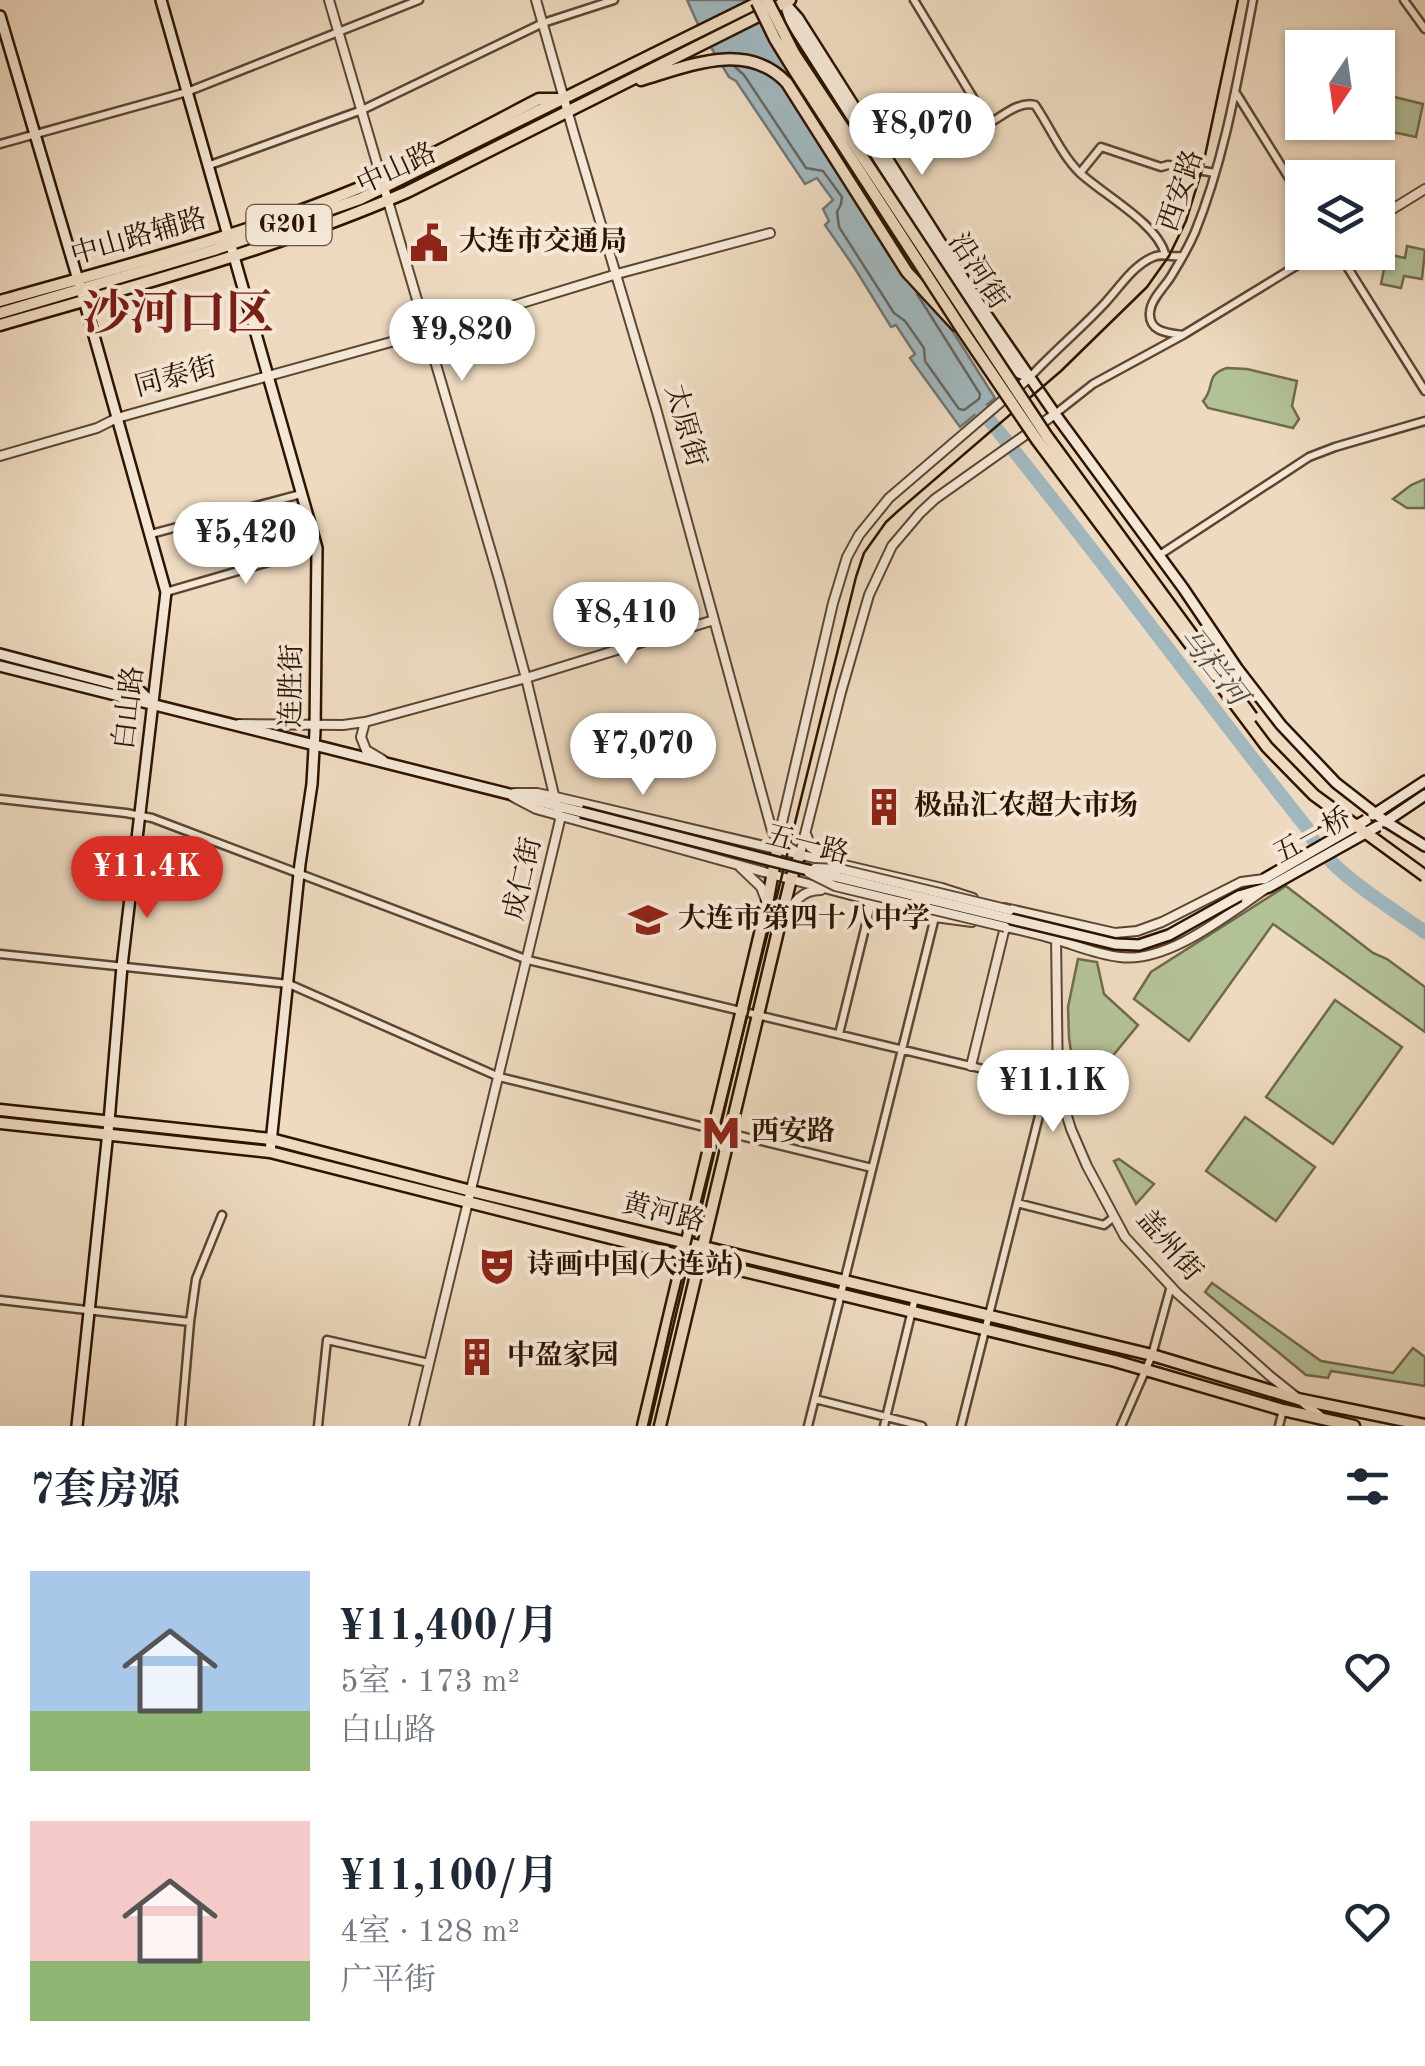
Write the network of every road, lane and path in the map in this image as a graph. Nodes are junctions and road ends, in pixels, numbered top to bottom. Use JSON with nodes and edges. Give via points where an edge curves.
{"nodes":[{"id":1,"x":161,"y":0,"type":"edge"},
{"id":2,"x":329,"y":0,"type":"edge"},
{"id":3,"x":419,"y":0,"type":"edge"},
{"id":4,"x":536,"y":0,"type":"edge"},
{"id":5,"x":614,"y":0,"type":"edge"},
{"id":6,"x":914,"y":0,"type":"edge"},
{"id":7,"x":1253,"y":0,"type":"edge"},
{"id":8,"x":1404,"y":0,"type":"edge"},
{"id":9,"x":785,"y":1,"type":"edge"},
{"id":10,"x":763,"y":3,"type":"edge"},
{"id":11,"x":0,"y":16,"type":"edge"},
{"id":12,"x":542,"y":23,"type":"junction"},
{"id":13,"x":1425,"y":29,"type":"edge"},
{"id":14,"x":338,"y":32,"type":"junction"},
{"id":15,"x":695,"y":41,"type":"junction"},
{"id":16,"x":612,"y":90,"type":"junction"},
{"id":17,"x":188,"y":92,"type":"junction"},
{"id":18,"x":1235,"y":92,"type":"junction"},
{"id":19,"x":564,"y":99,"type":"junction"},
{"id":20,"x":362,"y":110,"type":"junction"},
{"id":21,"x":567,"y":112,"type":"junction"},
{"id":22,"x":36,"y":134,"type":"junction"},
{"id":23,"x":0,"y":144,"type":"edge"},
{"id":24,"x":210,"y":165,"type":"junction"},
{"id":25,"x":1285,"y":172,"type":"edge"},
{"id":26,"x":1080,"y":173,"type":"junction"},
{"id":27,"x":1215,"y":173,"type":"junction"},
{"id":28,"x":383,"y":183,"type":"junction"},
{"id":29,"x":1425,"y":190,"type":"edge"},
{"id":30,"x":388,"y":200,"type":"junction"},
{"id":31,"x":1395,"y":208,"type":"edge"},
{"id":32,"x":770,"y":232,"type":"dead end"},
{"id":33,"x":232,"y":245,"type":"junction"},
{"id":34,"x":1164,"y":254,"type":"junction"},
{"id":35,"x":1183,"y":256,"type":"junction"},
{"id":36,"x":1290,"y":270,"type":"edge"},
{"id":37,"x":1349,"y":270,"type":"edge"},
{"id":38,"x":617,"y":274,"type":"junction"},
{"id":39,"x":81,"y":290,"type":"junction"},
{"id":40,"x":0,"y":301,"type":"edge"},
{"id":41,"x":0,"y":313,"type":"edge"},
{"id":42,"x":0,"y":325,"type":"edge"},
{"id":43,"x":963,"y":331,"type":"junction"},
{"id":44,"x":427,"y":332,"type":"junction"},
{"id":45,"x":1182,"y":335,"type":"junction"},
{"id":46,"x":269,"y":376,"type":"junction"},
{"id":47,"x":1030,"y":377,"type":"junction"},
{"id":48,"x":1425,"y":390,"type":"edge"},
{"id":49,"x":1055,"y":414,"type":"junction"},
{"id":50,"x":118,"y":418,"type":"junction"},
{"id":51,"x":1425,"y":421,"type":"edge"},
{"id":52,"x":0,"y":456,"type":"edge"},
{"id":53,"x":301,"y":494,"type":"junction"},
{"id":54,"x":151,"y":534,"type":"junction"},
{"id":55,"x":317,"y":548,"type":"junction"},
{"id":56,"x":1158,"y":556,"type":"junction"},
{"id":57,"x":166,"y":592,"type":"junction"},
{"id":58,"x":714,"y":620,"type":"junction"},
{"id":59,"x":0,"y":654,"type":"edge"},
{"id":60,"x":0,"y":666,"type":"edge"},
{"id":61,"x":526,"y":678,"type":"junction"},
{"id":62,"x":153,"y":704,"type":"junction"},
{"id":63,"x":366,"y":722,"type":"junction"},
{"id":64,"x":232,"y":724,"type":"junction"},
{"id":65,"x":316,"y":725,"type":"junction"},
{"id":66,"x":314,"y":744,"type":"junction"},
{"id":67,"x":387,"y":763,"type":"junction"},
{"id":68,"x":1425,"y":781,"type":"edge"},
{"id":69,"x":1425,"y":795,"type":"edge"},
{"id":70,"x":0,"y":799,"type":"edge"},
{"id":71,"x":558,"y":806,"type":"junction"},
{"id":72,"x":140,"y":815,"type":"junction"},
{"id":73,"x":1371,"y":817,"type":"junction"},
{"id":74,"x":770,"y":821,"type":"junction"},
{"id":75,"x":1382,"y":824,"type":"junction"},
{"id":76,"x":806,"y":830,"type":"junction"},
{"id":77,"x":745,"y":842,"type":"junction"},
{"id":78,"x":778,"y":845,"type":"junction"},
{"id":79,"x":1425,"y":846,"type":"edge"},
{"id":80,"x":800,"y":854,"type":"junction"},
{"id":81,"x":727,"y":862,"type":"junction"},
{"id":82,"x":844,"y":864,"type":"junction"},
{"id":83,"x":800,"y":868,"type":"junction"},
{"id":84,"x":1425,"y":868,"type":"edge"},
{"id":85,"x":300,"y":874,"type":"junction"},
{"id":86,"x":772,"y":874,"type":"junction"},
{"id":87,"x":1425,"y":876,"type":"edge"},
{"id":88,"x":791,"y":879,"type":"junction"},
{"id":89,"x":1267,"y":883,"type":"junction"},
{"id":90,"x":830,"y":889,"type":"junction"},
{"id":91,"x":872,"y":900,"type":"junction"},
{"id":92,"x":768,"y":904,"type":"junction"},
{"id":93,"x":1010,"y":910,"type":"junction"},
{"id":94,"x":935,"y":916,"type":"junction"},
{"id":95,"x":1058,"y":921,"type":"junction"},
{"id":96,"x":1006,"y":927,"type":"junction"},
{"id":97,"x":778,"y":932,"type":"junction"},
{"id":98,"x":1056,"y":939,"type":"junction"},
{"id":99,"x":0,"y":954,"type":"edge"},
{"id":100,"x":528,"y":960,"type":"junction"},
{"id":101,"x":122,"y":966,"type":"junction"},
{"id":102,"x":289,"y":984,"type":"junction"},
{"id":103,"x":742,"y":1011,"type":"junction"},
{"id":104,"x":759,"y":1015,"type":"junction"},
{"id":105,"x":838,"y":1034,"type":"junction"},
{"id":106,"x":902,"y":1049,"type":"junction"},
{"id":107,"x":972,"y":1066,"type":"junction"},
{"id":108,"x":499,"y":1077,"type":"junction"},
{"id":109,"x":1058,"y":1086,"type":"junction"},
{"id":110,"x":0,"y":1110,"type":"edge"},
{"id":111,"x":108,"y":1122,"type":"junction"},
{"id":112,"x":0,"y":1124,"type":"edge"},
{"id":113,"x":713,"y":1129,"type":"junction"},
{"id":114,"x":730,"y":1133,"type":"junction"},
{"id":115,"x":107,"y":1134,"type":"junction"},
{"id":116,"x":271,"y":1139,"type":"junction"},
{"id":117,"x":270,"y":1152,"type":"junction"},
{"id":118,"x":872,"y":1168,"type":"junction"},
{"id":119,"x":469,"y":1197,"type":"junction"},
{"id":120,"x":1017,"y":1203,"type":"junction"},
{"id":121,"x":222,"y":1215,"type":"dead end"},
{"id":122,"x":1114,"y":1217,"type":"junction"},
{"id":123,"x":685,"y":1243,"type":"junction"},
{"id":124,"x":702,"y":1247,"type":"junction"},
{"id":125,"x":682,"y":1256,"type":"junction"},
{"id":126,"x":699,"y":1260,"type":"junction"},
{"id":127,"x":843,"y":1281,"type":"junction"},
{"id":128,"x":1171,"y":1286,"type":"junction"},
{"id":129,"x":840,"y":1294,"type":"junction"},
{"id":130,"x":915,"y":1298,"type":"junction"},
{"id":131,"x":0,"y":1300,"type":"edge"},
{"id":132,"x":90,"y":1310,"type":"junction"},
{"id":133,"x":912,"y":1312,"type":"junction"},
{"id":134,"x":989,"y":1316,"type":"junction"},
{"id":135,"x":190,"y":1322,"type":"junction"},
{"id":136,"x":986,"y":1330,"type":"junction"},
{"id":137,"x":1152,"y":1356,"type":"junction"},
{"id":138,"x":429,"y":1362,"type":"junction"},
{"id":139,"x":1146,"y":1370,"type":"junction"},
{"id":140,"x":815,"y":1399,"type":"junction"},
{"id":141,"x":1298,"y":1399,"type":"junction"},
{"id":142,"x":1283,"y":1410,"type":"junction"},
{"id":143,"x":885,"y":1422,"type":"edge"},
{"id":144,"x":1329,"y":1423,"type":"edge"},
{"id":145,"x":1425,"y":1425,"type":"edge"},
{"id":146,"x":78,"y":1426,"type":"edge"},
{"id":147,"x":181,"y":1426,"type":"edge"},
{"id":148,"x":318,"y":1426,"type":"edge"},
{"id":149,"x":414,"y":1426,"type":"edge"},
{"id":150,"x":643,"y":1426,"type":"edge"},
{"id":151,"x":660,"y":1426,"type":"edge"},
{"id":152,"x":808,"y":1426,"type":"edge"},
{"id":153,"x":922,"y":1426,"type":"edge"},
{"id":154,"x":961,"y":1426,"type":"edge"},
{"id":155,"x":1121,"y":1426,"type":"edge"},
{"id":156,"x":1279,"y":1426,"type":"edge"},
{"id":157,"x":1354,"y":1426,"type":"edge"}],
"edges":[{"from":1,"to":17,"type":"main road","name":"连胜街"},
{"from":2,"to":14,"type":"street","name":"成仁街"},
{"from":3,"to":14,"type":"street"},
{"from":4,"to":12,"type":"street","name":"太原街"},
{"from":5,"to":12,"type":"street"},
{"from":6,"to":26,"type":"street","via":[[983,114],[992,121],[1035,106]]},
{"from":7,"to":18,"type":"street","name":"西安路"},
{"from":8,"to":13,"type":"street"},
{"from":9,"to":10,"type":"main road","name":"中山路","number":"G201"},
{"from":9,"to":47,"type":"main road","name":"沿河街"},
{"from":10,"to":15,"type":"main road","name":"中山路","number":"G201"},
{"from":10,"to":43,"type":"main road","bridge":true,"via":[[775,40]]},
{"from":10,"to":84,"type":"main road","bridge":true,"via":[[1046,435],[1272,743],[1318,790]]},
{"from":11,"to":22,"type":"main road","name":"白山路"},
{"from":12,"to":19,"type":"street","name":"太原街"},
{"from":12,"to":20,"type":"street"},
{"from":14,"to":17,"type":"street"},
{"from":14,"to":20,"type":"street","name":"成仁街"},
{"from":15,"to":16,"type":"main road","name":"中山路","number":"G201"},
{"from":15,"to":19,"type":"main road","name":"中山路","number":"G201"},
{"from":16,"to":21,"type":"main road","name":"中山路","number":"G201"},
{"from":16,"to":43,"type":"main road","bridge":true,"via":[[720,59],[750,60],[778,72],[908,272]]},
{"from":17,"to":22,"type":"street"},
{"from":17,"to":24,"type":"main road","name":"连胜街"},
{"from":18,"to":25,"type":"street"},
{"from":18,"to":27,"type":"street","name":"西安路"},
{"from":19,"to":21,"type":"street","name":"太原街"},
{"from":19,"to":28,"type":"main road","name":"中山路","number":"G201"},
{"from":20,"to":24,"type":"street"},
{"from":20,"to":28,"type":"street","name":"成仁街"},
{"from":21,"to":30,"type":"main road","name":"中山路","number":"G201"},
{"from":21,"to":38,"type":"street","name":"太原街"},
{"from":22,"to":23,"type":"street"},
{"from":22,"to":39,"type":"main road","name":"白山路"},
{"from":24,"to":33,"type":"main road","name":"连胜街"},
{"from":26,"to":27,"type":"street","via":[[1101,148],[1160,167]]},
{"from":26,"to":34,"type":"street","via":[[1159,239]]},
{"from":27,"to":35,"type":"street","name":"西安路"},
{"from":28,"to":30,"type":"street","name":"成仁街"},
{"from":28,"to":33,"type":"main road","name":"中山路","number":"G201","via":[[360,199]]},
{"from":29,"to":31,"type":"street"},
{"from":30,"to":33,"type":"main road","name":"中山路","number":"G201"},
{"from":30,"to":44,"type":"street","name":"成仁街"},
{"from":32,"to":38,"type":"street","name":"同泰街"},
{"from":33,"to":39,"type":"main road","name":"中山路","number":"G201"},
{"from":33,"to":39,"type":"main road","name":"中山路辅路"},
{"from":33,"to":46,"type":"main road","name":"连胜街"},
{"from":34,"to":35,"type":"street","name":"西安路"},
{"from":34,"to":47,"type":"street","name":"西安路","via":[[1142,263]]},
{"from":35,"to":45,"type":"street","via":[[1150,316],[1157,330]]},
{"from":36,"to":45,"type":"street"},
{"from":37,"to":48,"type":"street"},
{"from":38,"to":44,"type":"street","name":"同泰街"},
{"from":38,"to":58,"type":"street","name":"太原街"},
{"from":39,"to":40,"type":"main road","name":"中山路辅路"},
{"from":39,"to":41,"type":"main road","name":"中山路","number":"G201"},
{"from":39,"to":42,"type":"main road","name":"中山路","number":"G201"},
{"from":39,"to":50,"type":"main road","name":"白山路"},
{"from":43,"to":87,"type":"main road","bridge":true,"via":[[1266,747],[1314,795]]},
{"from":44,"to":46,"type":"street","name":"同泰街"},
{"from":44,"to":61,"type":"street","name":"成仁街"},
{"from":45,"to":49,"type":"street","via":[[1093,384]]},
{"from":46,"to":50,"type":"street","name":"同泰街"},
{"from":46,"to":53,"type":"main road","name":"连胜街"},
{"from":47,"to":49,"type":"main road","name":"沿河街"},
{"from":47,"to":78,"type":"street","via":[[889,498],[847,557]]},
{"from":49,"to":56,"type":"main road","name":"沿河街"},
{"from":49,"to":76,"type":"street","via":[[920,513],[892,546],[869,596]]},
{"from":50,"to":52,"type":"street","name":"同泰街"},
{"from":50,"to":54,"type":"main road","name":"白山路"},
{"from":51,"to":56,"type":"street","via":[[1309,457]]},
{"from":53,"to":54,"type":"street"},
{"from":53,"to":55,"type":"main road","name":"连胜街"},
{"from":54,"to":57,"type":"main road","name":"白山路"},
{"from":55,"to":57,"type":"street"},
{"from":55,"to":65,"type":"main road","name":"连胜街"},
{"from":56,"to":73,"type":"main road","name":"沿河街","via":[[1281,726]]},
{"from":57,"to":62,"type":"main road","name":"白山路"},
{"from":58,"to":61,"type":"street"},
{"from":58,"to":74,"type":"street","name":"太原街"},
{"from":59,"to":62,"type":"main road","name":"五一路","via":[[140,691]]},
{"from":60,"to":62,"type":"main road","name":"五一路"},
{"from":61,"to":63,"type":"street"},
{"from":61,"to":71,"type":"street","name":"成仁街"},
{"from":62,"to":64,"type":"main road","name":"五一路"},
{"from":62,"to":72,"type":"main road","name":"白山路"},
{"from":63,"to":65,"type":"street"},
{"from":63,"to":67,"type":"street","via":[[366,750]]},
{"from":64,"to":65,"type":"street"},
{"from":64,"to":66,"type":"main road","name":"五一路"},
{"from":65,"to":66,"type":"main road","name":"连胜街"},
{"from":66,"to":67,"type":"main road","name":"五一路"},
{"from":66,"to":85,"type":"main road","name":"连胜街"},
{"from":67,"to":71,"type":"main road","name":"五一路"},
{"from":68,"to":73,"type":"main road"},
{"from":69,"to":75,"type":"main road"},
{"from":70,"to":72,"type":"street"},
{"from":71,"to":77,"type":"street"},
{"from":71,"to":81,"type":"street"},
{"from":71,"to":83,"type":"main road","name":"五一路","bridge":true},
{"from":71,"to":100,"type":"street","name":"成仁街"},
{"from":72,"to":85,"type":"street"},
{"from":72,"to":101,"type":"main road","name":"白山路"},
{"from":73,"to":75,"type":"main road","name":"沿河街"},
{"from":73,"to":89,"type":"main road","name":"五一桥","bridge":true},
{"from":74,"to":77,"type":"street","via":[[764,837]]},
{"from":74,"to":78,"type":"street","name":"太原街"},
{"from":75,"to":79,"type":"main road","name":"沿河街"},
{"from":75,"to":89,"type":"main road","name":"五一桥","bridge":true},
{"from":76,"to":80,"type":"street"},
{"from":76,"to":82,"type":"street","via":[[810,847]]},
{"from":77,"to":78,"type":"street"},
{"from":78,"to":80,"type":"street"},
{"from":78,"to":86,"type":"main road"},
{"from":78,"to":88,"type":"street","name":"太原街"},
{"from":80,"to":82,"type":"street"},
{"from":80,"to":88,"type":"main road"},
{"from":81,"to":86,"type":"street"},
{"from":81,"to":92,"type":"street","via":[[756,880]]},
{"from":82,"to":93,"type":"street"},
{"from":83,"to":89,"type":"main road","name":"五一路","bridge":true,"via":[[1114,944],[1169,934]]},
{"from":83,"to":93,"type":"street","bridge":true,"via":[[840,869]]},
{"from":83,"to":96,"type":"street","bridge":true,"via":[[836,886]]},
{"from":85,"to":100,"type":"street"},
{"from":85,"to":102,"type":"main road","name":"连胜街"},
{"from":86,"to":88,"type":"street"},
{"from":86,"to":92,"type":"main road"},
{"from":88,"to":90,"type":"street"},
{"from":88,"to":97,"type":"main road"},
{"from":89,"to":95,"type":"street","via":[[1246,880],[1137,931]]},
{"from":89,"to":98,"type":"street","via":[[1178,946],[1153,955],[1120,957]]},
{"from":90,"to":91,"type":"street"},
{"from":90,"to":97,"type":"street","via":[[798,897]]},
{"from":91,"to":94,"type":"street"},
{"from":91,"to":105,"type":"street"},
{"from":92,"to":103,"type":"main road"},
{"from":93,"to":95,"type":"street"},
{"from":94,"to":96,"type":"street"},
{"from":94,"to":106,"type":"street"},
{"from":95,"to":98,"type":"street","name":"盖州街"},
{"from":96,"to":98,"type":"street"},
{"from":96,"to":107,"type":"street"},
{"from":97,"to":104,"type":"main road"},
{"from":98,"to":109,"type":"street","name":"盖州街"},
{"from":99,"to":101,"type":"street"},
{"from":100,"to":103,"type":"street"},
{"from":100,"to":108,"type":"street","name":"成仁街"},
{"from":101,"to":102,"type":"street"},
{"from":101,"to":111,"type":"main road","name":"白山路"},
{"from":102,"to":108,"type":"street"},
{"from":102,"to":116,"type":"main road","name":"连胜街"},
{"from":103,"to":104,"type":"street"},
{"from":103,"to":113,"type":"main road"},
{"from":104,"to":105,"type":"street"},
{"from":104,"to":114,"type":"main road"},
{"from":105,"to":106,"type":"street"},
{"from":106,"to":107,"type":"street"},
{"from":106,"to":118,"type":"street"},
{"from":107,"to":109,"type":"street"},
{"from":108,"to":113,"type":"street"},
{"from":108,"to":119,"type":"street","name":"成仁街"},
{"from":109,"to":120,"type":"street","via":[[1043,1100]]},
{"from":109,"to":122,"type":"street","name":"盖州街"},
{"from":110,"to":111,"type":"main road","name":"黄河路"},
{"from":111,"to":115,"type":"main road","name":"白山路"},
{"from":111,"to":116,"type":"main road","name":"黄河路"},
{"from":112,"to":115,"type":"main road","name":"黄河路"},
{"from":113,"to":114,"type":"street"},
{"from":113,"to":123,"type":"main road"},
{"from":114,"to":118,"type":"street"},
{"from":114,"to":124,"type":"main road"},
{"from":115,"to":117,"type":"main road","name":"黄河路"},
{"from":115,"to":132,"type":"main road","name":"白山路"},
{"from":116,"to":117,"type":"main road","name":"连胜街"},
{"from":116,"to":119,"type":"main road","name":"黄河路"},
{"from":117,"to":119,"type":"main road","name":"黄河路"},
{"from":118,"to":127,"type":"street"},
{"from":119,"to":123,"type":"main road","name":"黄河路"},
{"from":119,"to":125,"type":"main road","name":"黄河路"},
{"from":119,"to":138,"type":"street","name":"成仁街"},
{"from":120,"to":122,"type":"street","via":[[1104,1225]]},
{"from":120,"to":134,"type":"street"},
{"from":121,"to":135,"type":"street","via":[[196,1279]]},
{"from":122,"to":128,"type":"street","name":"盖州街"},
{"from":123,"to":124,"type":"main road","name":"黄河路"},
{"from":123,"to":125,"type":"main road"},
{"from":124,"to":126,"type":"main road"},
{"from":124,"to":127,"type":"main road","name":"黄河路"},
{"from":125,"to":126,"type":"main road","name":"黄河路"},
{"from":125,"to":150,"type":"main road"},
{"from":126,"to":129,"type":"main road","name":"黄河路"},
{"from":126,"to":151,"type":"main road"},
{"from":127,"to":129,"type":"street"},
{"from":127,"to":130,"type":"main road","name":"黄河路"},
{"from":128,"to":137,"type":"street"},
{"from":128,"to":141,"type":"street","name":"盖州街"},
{"from":129,"to":133,"type":"main road","name":"黄河路"},
{"from":129,"to":140,"type":"street"},
{"from":130,"to":133,"type":"street"},
{"from":130,"to":134,"type":"main road","name":"黄河路"},
{"from":131,"to":132,"type":"street"},
{"from":132,"to":135,"type":"street"},
{"from":132,"to":146,"type":"main road","name":"白山路"},
{"from":133,"to":136,"type":"main road","name":"黄河路"},
{"from":133,"to":143,"type":"street"},
{"from":134,"to":136,"type":"street"},
{"from":134,"to":137,"type":"main road","name":"黄河路"},
{"from":135,"to":147,"type":"street"},
{"from":136,"to":139,"type":"main road","name":"黄河路"},
{"from":136,"to":154,"type":"street"},
{"from":137,"to":139,"type":"street"},
{"from":137,"to":141,"type":"main road","name":"黄河路"},
{"from":138,"to":148,"type":"street","via":[[327,1340]]},
{"from":138,"to":149,"type":"street","name":"成仁街"},
{"from":139,"to":142,"type":"main road","name":"黄河路"},
{"from":139,"to":155,"type":"street"},
{"from":140,"to":143,"type":"street"},
{"from":140,"to":152,"type":"street"},
{"from":141,"to":144,"type":"street","name":"盖州街"},
{"from":141,"to":145,"type":"main road","name":"黄河路"},
{"from":142,"to":144,"type":"main road","name":"黄河路"},
{"from":142,"to":156,"type":"street"},
{"from":143,"to":153,"type":"street"},
{"from":144,"to":157,"type":"main road","name":"黄河路"}]}
